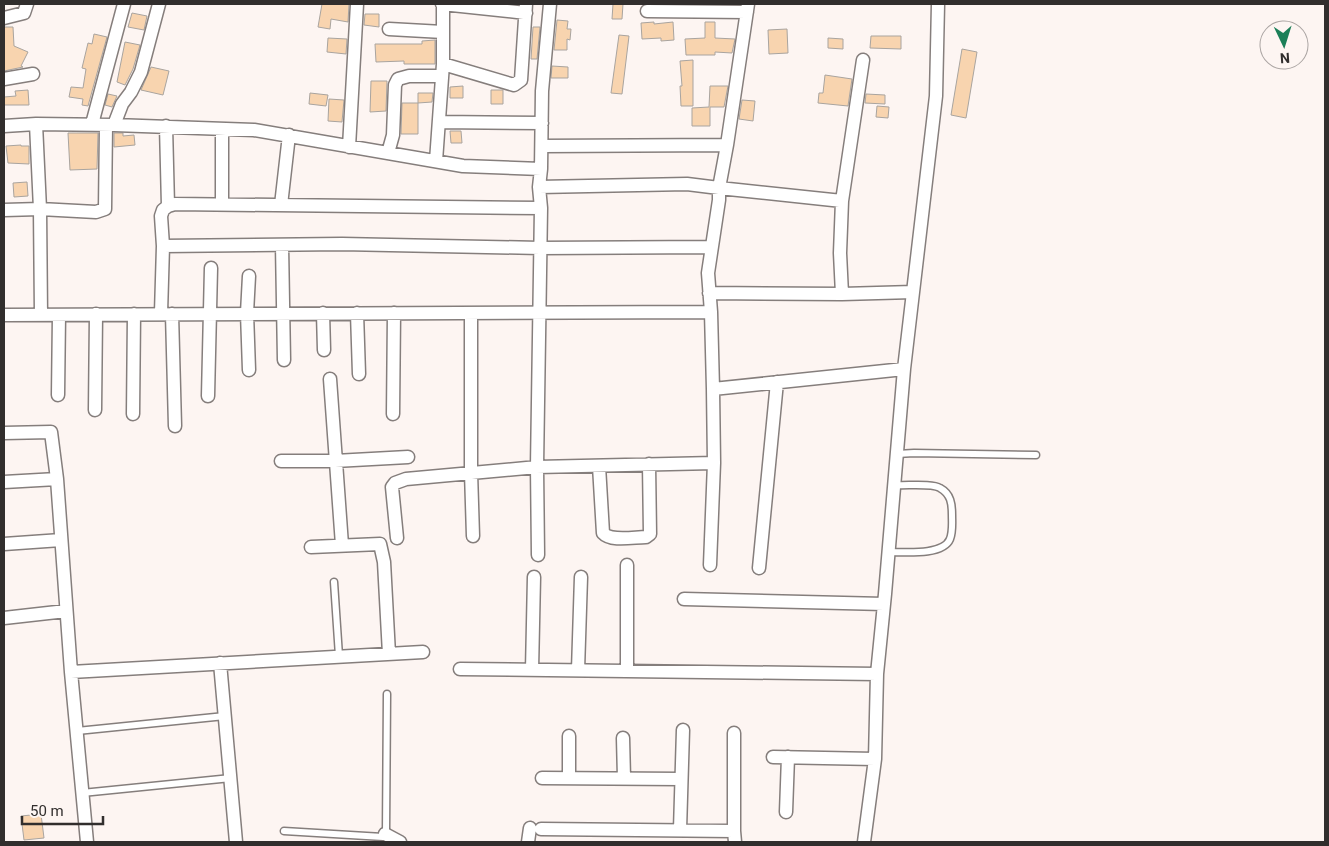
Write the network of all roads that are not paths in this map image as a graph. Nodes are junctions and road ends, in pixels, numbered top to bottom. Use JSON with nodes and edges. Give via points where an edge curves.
{"nodes":[{"id":1,"x":28,"y":4,"type":"edge"},
{"id":2,"x":124,"y":4,"type":"edge"},
{"id":3,"x":158,"y":4,"type":"edge"},
{"id":4,"x":357,"y":4,"type":"edge"},
{"id":5,"x":442,"y":4,"type":"edge"},
{"id":6,"x":550,"y":4,"type":"edge"},
{"id":7,"x":938,"y":4,"type":"edge"},
{"id":8,"x":526,"y":8,"type":"edge"},
{"id":9,"x":748,"y":8,"type":"edge"},
{"id":10,"x":647,"y":11,"type":"dead end"},
{"id":11,"x":4,"y":18,"type":"edge"},
{"id":12,"x":389,"y":29,"type":"dead end"},
{"id":13,"x":443,"y":32,"type":"junction"},
{"id":14,"x":863,"y":60,"type":"dead end"},
{"id":15,"x":443,"y":70,"type":"junction"},
{"id":16,"x":33,"y":74,"type":"dead end"},
{"id":17,"x":4,"y":80,"type":"edge"},
{"id":18,"x":439,"y":122,"type":"junction"},
{"id":19,"x":36,"y":124,"type":"junction"},
{"id":20,"x":92,"y":124,"type":"junction"},
{"id":21,"x":542,"y":124,"type":"junction"},
{"id":22,"x":110,"y":125,"type":"junction"},
{"id":23,"x":4,"y":126,"type":"edge"},
{"id":24,"x":166,"y":126,"type":"junction"},
{"id":25,"x":222,"y":129,"type":"junction"},
{"id":26,"x":289,"y":135,"type":"junction"},
{"id":27,"x":727,"y":145,"type":"junction"},
{"id":28,"x":542,"y":146,"type":"junction"},
{"id":29,"x":349,"y":147,"type":"junction"},
{"id":30,"x":388,"y":153,"type":"junction"},
{"id":31,"x":436,"y":161,"type":"junction"},
{"id":32,"x":541,"y":169,"type":"junction"},
{"id":33,"x":539,"y":187,"type":"junction"},
{"id":34,"x":719,"y":188,"type":"junction"},
{"id":35,"x":842,"y":201,"type":"junction"},
{"id":36,"x":222,"y":204,"type":"junction"},
{"id":37,"x":281,"y":205,"type":"junction"},
{"id":38,"x":168,"y":206,"type":"junction"},
{"id":39,"x":541,"y":208,"type":"junction"},
{"id":40,"x":40,"y":209,"type":"junction"},
{"id":41,"x":4,"y":210,"type":"edge"},
{"id":42,"x":282,"y":244,"type":"junction"},
{"id":43,"x":163,"y":246,"type":"junction"},
{"id":44,"x":712,"y":247,"type":"junction"},
{"id":45,"x":540,"y":248,"type":"junction"},
{"id":46,"x":211,"y":268,"type":"dead end"},
{"id":47,"x":249,"y":276,"type":"dead end"},
{"id":48,"x":913,"y":292,"type":"junction"},
{"id":49,"x":709,"y":293,"type":"junction"},
{"id":50,"x":842,"y":294,"type":"junction"},
{"id":51,"x":710,"y":312,"type":"junction"},
{"id":52,"x":167,"y":313,"type":"junction"},
{"id":53,"x":209,"y":313,"type":"junction"},
{"id":54,"x":247,"y":313,"type":"junction"},
{"id":55,"x":283,"y":313,"type":"junction"},
{"id":56,"x":323,"y":313,"type":"junction"},
{"id":57,"x":357,"y":313,"type":"junction"},
{"id":58,"x":394,"y":313,"type":"junction"},
{"id":59,"x":471,"y":313,"type":"junction"},
{"id":60,"x":540,"y":313,"type":"junction"},
{"id":61,"x":96,"y":314,"type":"junction"},
{"id":62,"x":134,"y":314,"type":"junction"},
{"id":63,"x":4,"y":315,"type":"edge"},
{"id":64,"x":41,"y":315,"type":"junction"},
{"id":65,"x":59,"y":315,"type":"junction"},
{"id":66,"x":324,"y":350,"type":"dead end"},
{"id":67,"x":284,"y":360,"type":"dead end"},
{"id":68,"x":904,"y":368,"type":"junction"},
{"id":69,"x":249,"y":370,"type":"dead end"},
{"id":70,"x":359,"y":374,"type":"dead end"},
{"id":71,"x":330,"y":379,"type":"dead end"},
{"id":72,"x":777,"y":382,"type":"junction"},
{"id":73,"x":713,"y":389,"type":"junction"},
{"id":74,"x":58,"y":396,"type":"dead end"},
{"id":75,"x":208,"y":396,"type":"dead end"},
{"id":76,"x":95,"y":410,"type":"dead end"},
{"id":77,"x":133,"y":414,"type":"dead end"},
{"id":78,"x":393,"y":414,"type":"dead end"},
{"id":79,"x":175,"y":426,"type":"dead end"},
{"id":80,"x":4,"y":433,"type":"edge"},
{"id":81,"x":897,"y":454,"type":"junction"},
{"id":82,"x":1036,"y":455,"type":"dead end"},
{"id":83,"x":408,"y":457,"type":"dead end"},
{"id":84,"x":281,"y":461,"type":"dead end"},
{"id":85,"x":335,"y":461,"type":"junction"},
{"id":86,"x":714,"y":463,"type":"junction"},
{"id":87,"x":649,"y":464,"type":"junction"},
{"id":88,"x":599,"y":466,"type":"junction"},
{"id":89,"x":537,"y":467,"type":"junction"},
{"id":90,"x":471,"y":472,"type":"junction"},
{"id":91,"x":57,"y":479,"type":"junction"},
{"id":92,"x":4,"y":482,"type":"edge"},
{"id":93,"x":894,"y":485,"type":"junction"},
{"id":94,"x":473,"y":536,"type":"dead end"},
{"id":95,"x":397,"y":538,"type":"dead end"},
{"id":96,"x":61,"y":540,"type":"junction"},
{"id":97,"x":4,"y":544,"type":"edge"},
{"id":98,"x":311,"y":546,"type":"dead end"},
{"id":99,"x":342,"y":546,"type":"junction"},
{"id":100,"x":888,"y":552,"type":"junction"},
{"id":101,"x":538,"y":555,"type":"dead end"},
{"id":102,"x":710,"y":565,"type":"dead end"},
{"id":103,"x":627,"y":566,"type":"dead end"},
{"id":104,"x":760,"y":568,"type":"dead end"},
{"id":105,"x":534,"y":577,"type":"dead end"},
{"id":106,"x":580,"y":577,"type":"dead end"},
{"id":107,"x":334,"y":582,"type":"dead end"},
{"id":108,"x":684,"y":599,"type":"dead end"},
{"id":109,"x":884,"y":604,"type":"junction"},
{"id":110,"x":66,"y":611,"type":"junction"},
{"id":111,"x":4,"y":618,"type":"edge"},
{"id":112,"x":424,"y":652,"type":"dead end"},
{"id":113,"x":389,"y":654,"type":"junction"},
{"id":114,"x":339,"y":656,"type":"junction"},
{"id":115,"x":220,"y":663,"type":"junction"},
{"id":116,"x":460,"y":669,"type":"dead end"},
{"id":117,"x":532,"y":670,"type":"junction"},
{"id":118,"x":578,"y":670,"type":"junction"},
{"id":119,"x":627,"y":671,"type":"junction"},
{"id":120,"x":71,"y":672,"type":"junction"},
{"id":121,"x":877,"y":674,"type":"junction"},
{"id":122,"x":387,"y":694,"type":"dead end"},
{"id":123,"x":225,"y":716,"type":"junction"},
{"id":124,"x":683,"y":730,"type":"dead end"},
{"id":125,"x":77,"y":732,"type":"junction"},
{"id":126,"x":734,"y":733,"type":"dead end"},
{"id":127,"x":569,"y":736,"type":"dead end"},
{"id":128,"x":623,"y":738,"type":"dead end"},
{"id":129,"x":773,"y":757,"type":"dead end"},
{"id":130,"x":788,"y":757,"type":"junction"},
{"id":131,"x":875,"y":759,"type":"junction"},
{"id":132,"x":231,"y":778,"type":"junction"},
{"id":133,"x":542,"y":778,"type":"dead end"},
{"id":134,"x":569,"y":778,"type":"junction"},
{"id":135,"x":624,"y":778,"type":"junction"},
{"id":136,"x":681,"y":779,"type":"junction"},
{"id":137,"x":82,"y":793,"type":"junction"},
{"id":138,"x":786,"y":812,"type":"dead end"},
{"id":139,"x":680,"y":830,"type":"junction"},
{"id":140,"x":284,"y":831,"type":"dead end"},
{"id":141,"x":385,"y":834,"type":"junction"},
{"id":142,"x":734,"y":837,"type":"edge"},
{"id":143,"x":87,"y":842,"type":"edge"},
{"id":144,"x":236,"y":842,"type":"edge"},
{"id":145,"x":400,"y":842,"type":"edge"},
{"id":146,"x":528,"y":842,"type":"edge"},
{"id":147,"x":864,"y":842,"type":"edge"}],
"edges":[{"from":1,"to":11,"type":"street","via":[[24,13]]},
{"from":2,"to":20,"type":"street"},
{"from":3,"to":22,"type":"street","via":[[141,72]]},
{"from":4,"to":29,"type":"street"},
{"from":5,"to":8,"type":"street"},
{"from":5,"to":13,"type":"street"},
{"from":6,"to":21,"type":"street"},
{"from":7,"to":48,"type":"street","via":[[936,103]]},
{"from":8,"to":15,"type":"street","via":[[521,80],[518,83],[514,85]]},
{"from":9,"to":10,"type":"street"},
{"from":9,"to":27,"type":"street"},
{"from":12,"to":13,"type":"street"},
{"from":13,"to":15,"type":"street"},
{"from":14,"to":35,"type":"street"},
{"from":15,"to":18,"type":"street"},
{"from":15,"to":30,"type":"street","via":[[398,79]]},
{"from":16,"to":17,"type":"street"},
{"from":18,"to":21,"type":"street"},
{"from":18,"to":31,"type":"street"},
{"from":19,"to":20,"type":"street"},
{"from":19,"to":23,"type":"street"},
{"from":19,"to":40,"type":"street"},
{"from":20,"to":22,"type":"street"},
{"from":21,"to":28,"type":"street"},
{"from":22,"to":24,"type":"street"},
{"from":22,"to":40,"type":"street","via":[[105,209],[96,212]]},
{"from":24,"to":25,"type":"street"},
{"from":24,"to":38,"type":"street"},
{"from":25,"to":26,"type":"street"},
{"from":25,"to":36,"type":"street"},
{"from":26,"to":29,"type":"street"},
{"from":26,"to":37,"type":"street"},
{"from":27,"to":28,"type":"street"},
{"from":27,"to":34,"type":"street"},
{"from":28,"to":32,"type":"street"},
{"from":29,"to":30,"type":"street"},
{"from":30,"to":31,"type":"street"},
{"from":31,"to":32,"type":"street","via":[[463,166]]},
{"from":32,"to":33,"type":"street"},
{"from":33,"to":34,"type":"street","via":[[688,184]]},
{"from":33,"to":39,"type":"street"},
{"from":34,"to":35,"type":"street"},
{"from":34,"to":44,"type":"street"},
{"from":35,"to":50,"type":"street"},
{"from":36,"to":37,"type":"street"},
{"from":36,"to":38,"type":"street"},
{"from":37,"to":39,"type":"street"},
{"from":38,"to":43,"type":"street","via":[[161,216]]},
{"from":39,"to":45,"type":"street"},
{"from":40,"to":41,"type":"street"},
{"from":40,"to":64,"type":"street"},
{"from":42,"to":43,"type":"street"},
{"from":42,"to":45,"type":"street"},
{"from":42,"to":55,"type":"street"},
{"from":43,"to":52,"type":"street"},
{"from":44,"to":45,"type":"street"},
{"from":44,"to":49,"type":"street"},
{"from":45,"to":60,"type":"street"},
{"from":46,"to":53,"type":"street"},
{"from":47,"to":54,"type":"street"},
{"from":48,"to":50,"type":"street"},
{"from":48,"to":68,"type":"street"},
{"from":49,"to":50,"type":"street"},
{"from":49,"to":51,"type":"street"},
{"from":51,"to":60,"type":"street"},
{"from":51,"to":73,"type":"street"},
{"from":52,"to":53,"type":"street"},
{"from":52,"to":62,"type":"street"},
{"from":52,"to":79,"type":"street"},
{"from":53,"to":54,"type":"street"},
{"from":53,"to":75,"type":"street"},
{"from":54,"to":55,"type":"street"},
{"from":54,"to":69,"type":"street"},
{"from":55,"to":56,"type":"street"},
{"from":55,"to":67,"type":"street"},
{"from":56,"to":57,"type":"street"},
{"from":56,"to":66,"type":"street"},
{"from":57,"to":58,"type":"street"},
{"from":57,"to":70,"type":"street"},
{"from":58,"to":59,"type":"street"},
{"from":58,"to":78,"type":"street"},
{"from":59,"to":60,"type":"street"},
{"from":59,"to":90,"type":"street"},
{"from":60,"to":89,"type":"street"},
{"from":61,"to":62,"type":"street"},
{"from":61,"to":65,"type":"street"},
{"from":61,"to":76,"type":"street"},
{"from":62,"to":77,"type":"street"},
{"from":63,"to":64,"type":"street"},
{"from":64,"to":65,"type":"street"},
{"from":65,"to":74,"type":"street"},
{"from":68,"to":72,"type":"street"},
{"from":68,"to":81,"type":"street"},
{"from":71,"to":85,"type":"street"},
{"from":72,"to":73,"type":"street"},
{"from":72,"to":104,"type":"street"},
{"from":73,"to":86,"type":"street"},
{"from":80,"to":91,"type":"street","via":[[51,432]]},
{"from":81,"to":82,"type":"lane"},
{"from":81,"to":93,"type":"street"},
{"from":83,"to":85,"type":"street"},
{"from":84,"to":85,"type":"street"},
{"from":85,"to":99,"type":"street"},
{"from":86,"to":87,"type":"street"},
{"from":86,"to":102,"type":"street"},
{"from":87,"to":88,"type":"street"},
{"from":87,"to":88,"type":"street","via":[[651,532],[646,537],[628,538],[608,537],[603,533]]},
{"from":88,"to":89,"type":"street"},
{"from":89,"to":90,"type":"street"},
{"from":89,"to":101,"type":"street"},
{"from":90,"to":94,"type":"street"},
{"from":90,"to":95,"type":"street","via":[[395,482],[391,493]]},
{"from":91,"to":92,"type":"street"},
{"from":91,"to":96,"type":"street"},
{"from":93,"to":100,"type":"street"},
{"from":93,"to":100,"type":"lane","via":[[940,488],[952,504],[952,528],[950,540],[943,547],[930,551]]},
{"from":96,"to":97,"type":"street"},
{"from":96,"to":110,"type":"street"},
{"from":98,"to":99,"type":"street"},
{"from":99,"to":113,"type":"street","via":[[380,544],[384,562]]},
{"from":100,"to":109,"type":"street"},
{"from":103,"to":119,"type":"street"},
{"from":105,"to":117,"type":"street"},
{"from":106,"to":118,"type":"street"},
{"from":107,"to":114,"type":"lane"},
{"from":108,"to":109,"type":"street"},
{"from":109,"to":121,"type":"street"},
{"from":110,"to":111,"type":"street"},
{"from":110,"to":120,"type":"street"},
{"from":112,"to":113,"type":"street"},
{"from":113,"to":114,"type":"street"},
{"from":114,"to":115,"type":"street"},
{"from":115,"to":120,"type":"street"},
{"from":115,"to":123,"type":"street"},
{"from":116,"to":117,"type":"street"},
{"from":117,"to":118,"type":"street"},
{"from":118,"to":119,"type":"street"},
{"from":119,"to":121,"type":"street"},
{"from":120,"to":125,"type":"street"},
{"from":121,"to":131,"type":"street"},
{"from":122,"to":141,"type":"lane"},
{"from":123,"to":125,"type":"lane"},
{"from":123,"to":132,"type":"street"},
{"from":124,"to":136,"type":"street"},
{"from":125,"to":137,"type":"street"},
{"from":126,"to":142,"type":"street"},
{"from":127,"to":134,"type":"street"},
{"from":128,"to":135,"type":"street"},
{"from":129,"to":130,"type":"street"},
{"from":130,"to":131,"type":"street"},
{"from":130,"to":138,"type":"street"},
{"from":131,"to":147,"type":"street"},
{"from":132,"to":137,"type":"lane"},
{"from":132,"to":144,"type":"street"},
{"from":133,"to":134,"type":"street"},
{"from":134,"to":135,"type":"street"},
{"from":135,"to":136,"type":"street"},
{"from":136,"to":139,"type":"street"},
{"from":137,"to":143,"type":"street"},
{"from":139,"to":142,"type":"street"},
{"from":139,"to":146,"type":"street","via":[[535,829]]},
{"from":140,"to":141,"type":"lane"},
{"from":141,"to":145,"type":"street"}]}
